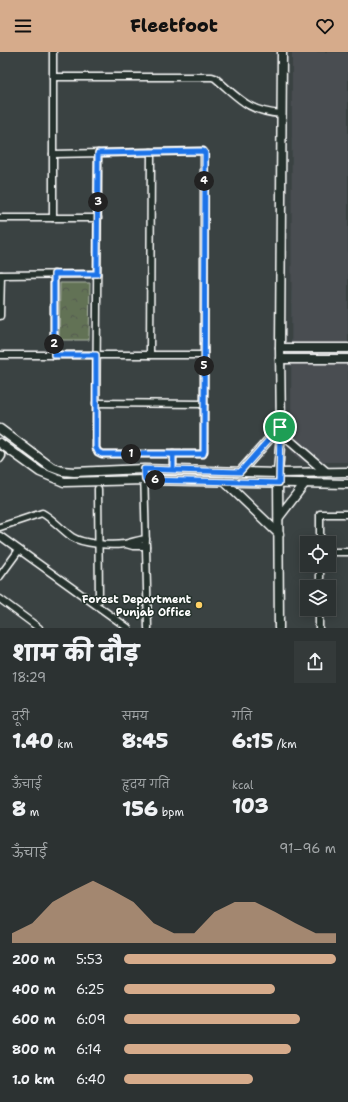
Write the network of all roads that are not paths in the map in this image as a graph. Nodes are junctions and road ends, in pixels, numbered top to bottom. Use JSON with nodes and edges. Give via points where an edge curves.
{"nodes":[{"id":1,"x":54,"y":52,"type":"edge"},
{"id":2,"x":282,"y":52,"type":"edge"},
{"id":3,"x":53,"y":77,"type":"junction"},
{"id":4,"x":281,"y":114,"type":"junction"},
{"id":5,"x":151,"y":152,"type":"junction"},
{"id":6,"x":98,"y":153,"type":"junction"},
{"id":7,"x":53,"y":154,"type":"junction"},
{"id":8,"x":0,"y":218,"type":"edge"},
{"id":9,"x":53,"y":218,"type":"junction"},
{"id":10,"x":98,"y":218,"type":"junction"},
{"id":11,"x":54,"y":274,"type":"junction"},
{"id":12,"x":97,"y":274,"type":"junction"},
{"id":13,"x":0,"y":275,"type":"edge"},
{"id":14,"x":0,"y":316,"type":"edge"},
{"id":15,"x":280,"y":348,"type":"junction"},
{"id":16,"x":348,"y":348,"type":"edge"},
{"id":17,"x":0,"y":355,"type":"edge"},
{"id":18,"x":54,"y":355,"type":"junction"},
{"id":19,"x":96,"y":355,"type":"junction"},
{"id":20,"x":150,"y":355,"type":"junction"},
{"id":21,"x":204,"y":355,"type":"junction"},
{"id":22,"x":280,"y":359,"type":"junction"},
{"id":23,"x":348,"y":359,"type":"edge"},
{"id":24,"x":96,"y":403,"type":"junction"},
{"id":25,"x":204,"y":404,"type":"junction"},
{"id":26,"x":0,"y":429,"type":"edge"},
{"id":27,"x":281,"y":430,"type":"junction"},
{"id":28,"x":0,"y":443,"type":"edge"},
{"id":29,"x":0,"y":454,"type":"edge"},
{"id":30,"x":173,"y":454,"type":"junction"},
{"id":31,"x":0,"y":459,"type":"edge"},
{"id":32,"x":144,"y":469,"type":"junction"},
{"id":33,"x":173,"y":470,"type":"junction"},
{"id":34,"x":240,"y":472,"type":"junction"},
{"id":35,"x":326,"y":472,"type":"junction"},
{"id":36,"x":348,"y":472,"type":"edge"},
{"id":37,"x":278,"y":473,"type":"junction"},
{"id":38,"x":145,"y":480,"type":"junction"},
{"id":39,"x":225,"y":482,"type":"junction"},
{"id":40,"x":279,"y":483,"type":"junction"},
{"id":41,"x":305,"y":483,"type":"junction"},
{"id":42,"x":348,"y":484,"type":"edge"},
{"id":43,"x":98,"y":489,"type":"dead end"},
{"id":44,"x":348,"y":514,"type":"edge"},
{"id":45,"x":279,"y":517,"type":"junction"},
{"id":46,"x":0,"y":527,"type":"edge"},
{"id":47,"x":279,"y":534,"type":"junction"},
{"id":48,"x":0,"y":536,"type":"edge"},
{"id":49,"x":320,"y":536,"type":"edge"},
{"id":50,"x":146,"y":542,"type":"junction"},
{"id":51,"x":99,"y":544,"type":"junction"},
{"id":52,"x":20,"y":550,"type":"junction"},
{"id":53,"x":336,"y":552,"type":"edge"},
{"id":54,"x":348,"y":552,"type":"edge"},
{"id":55,"x":0,"y":576,"type":"edge"},
{"id":56,"x":0,"y":599,"type":"edge"},
{"id":57,"x":99,"y":600,"type":"dead end"},
{"id":58,"x":319,"y":616,"type":"edge"},
{"id":59,"x":39,"y":628,"type":"edge"},
{"id":60,"x":128,"y":628,"type":"edge"},
{"id":61,"x":148,"y":628,"type":"edge"},
{"id":62,"x":279,"y":628,"type":"edge"},
{"id":63,"x":319,"y":628,"type":"edge"}],
"edges":[{"from":1,"to":3,"type":"street"},
{"from":2,"to":4,"type":"main road"},
{"from":3,"to":4,"type":"street","via":[[212,77],[250,107]]},
{"from":3,"to":7,"type":"street"},
{"from":4,"to":15,"type":"main road"},
{"from":5,"to":6,"type":"street"},
{"from":5,"to":20,"type":"street"},
{"from":5,"to":21,"type":"street","via":[[205,153]]},
{"from":6,"to":7,"type":"street"},
{"from":6,"to":10,"type":"street"},
{"from":7,"to":9,"type":"street"},
{"from":8,"to":9,"type":"street"},
{"from":9,"to":10,"type":"street"},
{"from":10,"to":12,"type":"street"},
{"from":11,"to":12,"type":"street"},
{"from":11,"to":13,"type":"street"},
{"from":11,"to":18,"type":"street"},
{"from":12,"to":19,"type":"street"},
{"from":13,"to":14,"type":"street"},
{"from":15,"to":16,"type":"main road"},
{"from":15,"to":22,"type":"main road"},
{"from":17,"to":18,"type":"street"},
{"from":18,"to":19,"type":"street"},
{"from":19,"to":20,"type":"street"},
{"from":19,"to":24,"type":"street"},
{"from":20,"to":21,"type":"street"},
{"from":21,"to":25,"type":"street"},
{"from":22,"to":23,"type":"main road"},
{"from":22,"to":27,"type":"main road"},
{"from":24,"to":25,"type":"street"},
{"from":24,"to":30,"type":"street","via":[[98,452]]},
{"from":25,"to":30,"type":"street","via":[[203,454]]},
{"from":26,"to":32,"type":"main road","via":[[51,467],[62,471]]},
{"from":27,"to":34,"type":"main road"},
{"from":27,"to":35,"type":"main road"},
{"from":27,"to":37,"type":"main road"},
{"from":28,"to":38,"type":"main road","via":[[40,472],[64,482]]},
{"from":29,"to":31,"type":"street"},
{"from":30,"to":33,"type":"street"},
{"from":32,"to":33,"type":"main road"},
{"from":32,"to":38,"type":"street"},
{"from":33,"to":34,"type":"main road"},
{"from":34,"to":37,"type":"main road"},
{"from":35,"to":36,"type":"main road"},
{"from":35,"to":37,"type":"main road"},
{"from":37,"to":40,"type":"main road"},
{"from":38,"to":39,"type":"main road"},
{"from":38,"to":50,"type":"street"},
{"from":39,"to":40,"type":"main road"},
{"from":39,"to":47,"type":"main road"},
{"from":40,"to":41,"type":"main road"},
{"from":40,"to":45,"type":"main road"},
{"from":41,"to":42,"type":"main road"},
{"from":41,"to":45,"type":"main road"},
{"from":43,"to":51,"type":"street"},
{"from":44,"to":49,"type":"street","via":[[320,514]]},
{"from":45,"to":47,"type":"main road"},
{"from":46,"to":51,"type":"street","via":[[42,513],[79,540]]},
{"from":47,"to":62,"type":"main road"},
{"from":48,"to":52,"type":"street"},
{"from":50,"to":51,"type":"street"},
{"from":50,"to":61,"type":"street"},
{"from":51,"to":57,"type":"street"},
{"from":52,"to":55,"type":"street"},
{"from":52,"to":60,"type":"street"},
{"from":53,"to":54,"type":"street"},
{"from":56,"to":59,"type":"street"},
{"from":58,"to":63,"type":"street"}]}
